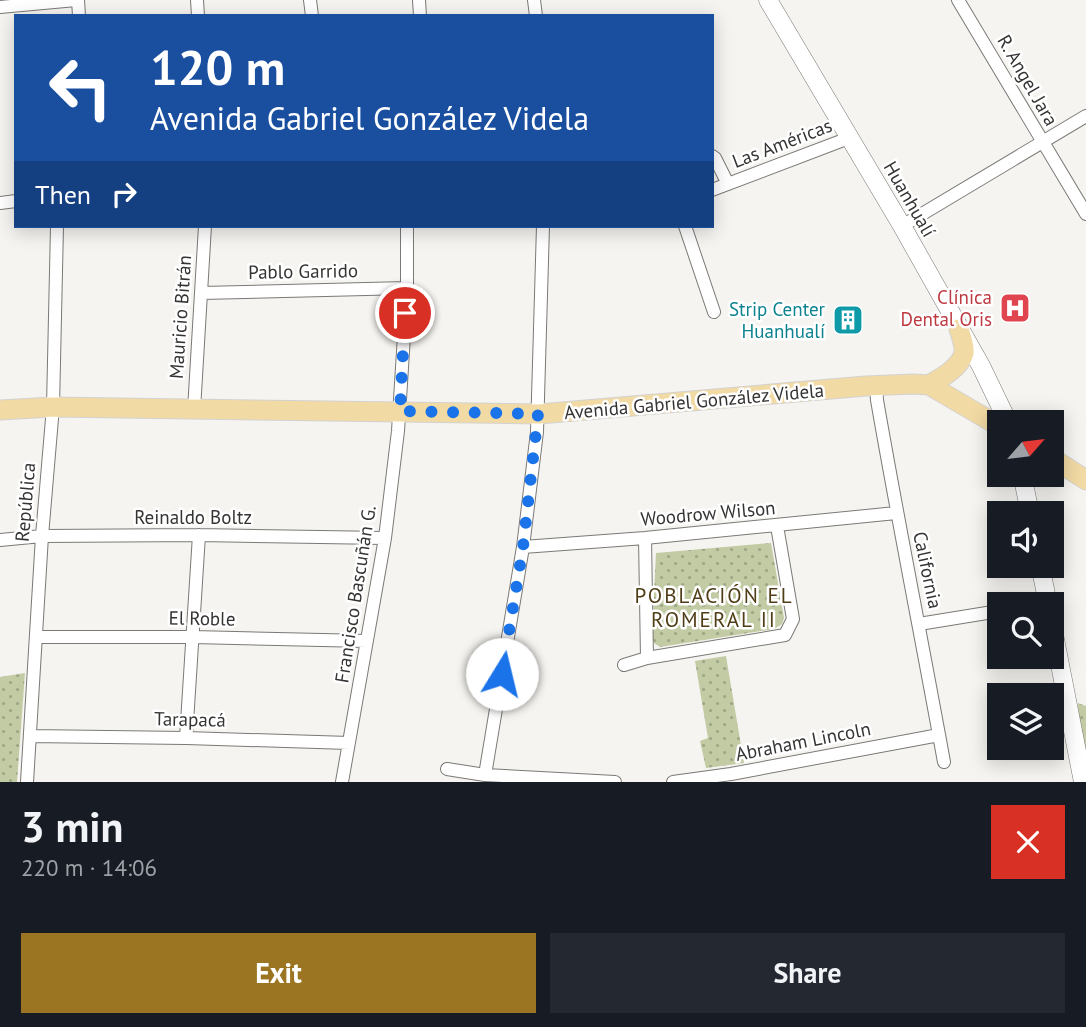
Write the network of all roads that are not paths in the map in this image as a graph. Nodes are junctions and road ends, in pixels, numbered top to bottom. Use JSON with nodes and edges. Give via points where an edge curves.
{"nodes":[{"id":1,"x":77,"y":0,"type":"edge"},
{"id":2,"x":768,"y":0,"type":"edge"},
{"id":3,"x":958,"y":0,"type":"edge"},
{"id":4,"x":0,"y":7,"type":"edge"},
{"id":5,"x":1086,"y":116,"type":"edge"},
{"id":6,"x":849,"y":138,"type":"junction"},
{"id":7,"x":1042,"y":143,"type":"junction"},
{"id":8,"x":714,"y":157,"type":"edge"},
{"id":9,"x":728,"y":184,"type":"junction"},
{"id":10,"x":714,"y":189,"type":"edge"},
{"id":11,"x":1086,"y":214,"type":"edge"},
{"id":12,"x":902,"y":226,"type":"junction"},
{"id":13,"x":57,"y":228,"type":"edge"},
{"id":14,"x":205,"y":228,"type":"edge"},
{"id":15,"x":407,"y":228,"type":"edge"},
{"id":16,"x":543,"y":228,"type":"edge"},
{"id":17,"x":686,"y":228,"type":"edge"},
{"id":18,"x":407,"y":288,"type":"junction"},
{"id":19,"x":201,"y":293,"type":"junction"},
{"id":20,"x":714,"y":312,"type":"dead end"},
{"id":21,"x":959,"y":329,"type":"junction"},
{"id":22,"x":876,"y":385,"type":"junction"},
{"id":23,"x":929,"y":385,"type":"junction"},
{"id":24,"x":53,"y":407,"type":"junction"},
{"id":25,"x":0,"y":410,"type":"edge"},
{"id":26,"x":194,"y":410,"type":"junction"},
{"id":27,"x":1002,"y":410,"type":"edge"},
{"id":28,"x":400,"y":411,"type":"junction"},
{"id":29,"x":538,"y":414,"type":"junction"},
{"id":30,"x":987,"y":419,"type":"edge"},
{"id":31,"x":1064,"y":466,"type":"edge"},
{"id":32,"x":1086,"y":480,"type":"edge"},
{"id":33,"x":897,"y":513,"type":"junction"},
{"id":34,"x":777,"y":526,"type":"junction"},
{"id":35,"x":199,"y":535,"type":"junction"},
{"id":36,"x":42,"y":536,"type":"junction"},
{"id":37,"x":385,"y":538,"type":"junction"},
{"id":38,"x":645,"y":538,"type":"junction"},
{"id":39,"x":0,"y":540,"type":"edge"},
{"id":40,"x":523,"y":547,"type":"junction"},
{"id":41,"x":987,"y":613,"type":"edge"},
{"id":42,"x":919,"y":624,"type":"junction"},
{"id":43,"x":36,"y":637,"type":"junction"},
{"id":44,"x":193,"y":637,"type":"junction"},
{"id":45,"x":367,"y":641,"type":"junction"},
{"id":46,"x":647,"y":658,"type":"junction"},
{"id":47,"x":624,"y":665,"type":"dead end"},
{"id":48,"x":1061,"y":669,"type":"edge"},
{"id":49,"x":939,"y":735,"type":"junction"},
{"id":50,"x":30,"y":736,"type":"junction"},
{"id":51,"x":186,"y":738,"type":"junction"},
{"id":52,"x":349,"y":743,"type":"junction"},
{"id":53,"x":944,"y":762,"type":"dead end"},
{"id":54,"x":447,"y":769,"type":"dead end"},
{"id":55,"x":1083,"y":771,"type":"edge"},
{"id":56,"x":485,"y":775,"type":"junction"},
{"id":57,"x":27,"y":782,"type":"edge"},
{"id":58,"x":342,"y":782,"type":"edge"},
{"id":59,"x":615,"y":782,"type":"edge"},
{"id":60,"x":673,"y":782,"type":"edge"}],
"edges":[{"from":1,"to":4,"type":"street"},
{"from":2,"to":6,"type":"main road","name":"Huanhualí"},
{"from":3,"to":7,"type":"street","name":"R. Angel Jara"},
{"from":5,"to":7,"type":"street"},
{"from":6,"to":9,"type":"street","name":"Las Américas"},
{"from":6,"to":12,"type":"main road","name":"Huanhualí"},
{"from":7,"to":11,"type":"street","name":"R. Angel Jara"},
{"from":7,"to":12,"type":"street"},
{"from":8,"to":9,"type":"street","name":"Las Américas"},
{"from":9,"to":10,"type":"street","name":"Las Américas"},
{"from":12,"to":21,"type":"main road","name":"Huanhualí"},
{"from":13,"to":24,"type":"street","name":"República"},
{"from":14,"to":19,"type":"street","name":"Mauricio Bitrán"},
{"from":15,"to":18,"type":"street","name":"Francisco Bascuñán G."},
{"from":16,"to":29,"type":"street"},
{"from":17,"to":20,"type":"street"},
{"from":18,"to":19,"type":"street","name":"Pablo Garrido"},
{"from":18,"to":28,"type":"street","name":"Francisco Bascuñán G."},
{"from":19,"to":26,"type":"street","name":"Mauricio Bitrán"},
{"from":21,"to":23,"type":"main road","via":[[964,351],[957,365]]},
{"from":21,"to":27,"type":"main road","name":"Huanhualí"},
{"from":22,"to":23,"type":"main road","name":"Avenida Gabriel González Videla"},
{"from":22,"to":29,"type":"main road","name":"Avenida Gabriel González Videla"},
{"from":22,"to":33,"type":"street","name":"California"},
{"from":23,"to":30,"type":"main road","name":"Avenida Gabriel González Videla"},
{"from":24,"to":25,"type":"main road","name":"Avenida Gabriel González Videla"},
{"from":24,"to":26,"type":"main road","name":"Avenida Gabriel González Videla"},
{"from":24,"to":36,"type":"street","name":"República"},
{"from":26,"to":28,"type":"main road","name":"Avenida Gabriel González Videla"},
{"from":28,"to":29,"type":"main road","name":"Avenida Gabriel González Videla"},
{"from":28,"to":37,"type":"street","name":"Francisco Bascuñán G."},
{"from":29,"to":40,"type":"street"},
{"from":31,"to":32,"type":"main road"},
{"from":33,"to":34,"type":"street","name":"Woodrow Wilson"},
{"from":33,"to":42,"type":"street","name":"California"},
{"from":34,"to":38,"type":"street","name":"Woodrow Wilson"},
{"from":34,"to":46,"type":"street","via":[[793,620],[785,635]]},
{"from":35,"to":36,"type":"street","name":"Reinaldo Boltz"},
{"from":35,"to":37,"type":"street","name":"Reinaldo Boltz"},
{"from":35,"to":44,"type":"street"},
{"from":36,"to":39,"type":"street","name":"Reinaldo Boltz"},
{"from":36,"to":43,"type":"street","name":"República"},
{"from":37,"to":45,"type":"street","name":"Francisco Bascuñán G."},
{"from":38,"to":40,"type":"street","name":"Woodrow Wilson"},
{"from":38,"to":46,"type":"street"},
{"from":40,"to":56,"type":"street"},
{"from":41,"to":42,"type":"street"},
{"from":42,"to":49,"type":"street","name":"California"},
{"from":43,"to":44,"type":"street","name":"El Roble"},
{"from":43,"to":50,"type":"street","name":"República"},
{"from":44,"to":45,"type":"street","name":"El Roble"},
{"from":44,"to":51,"type":"street"},
{"from":45,"to":52,"type":"street","name":"Francisco Bascuñán G."},
{"from":46,"to":47,"type":"street"},
{"from":48,"to":55,"type":"main road"},
{"from":49,"to":53,"type":"street","name":"California"},
{"from":49,"to":60,"type":"street","name":"Abraham Lincoln"},
{"from":50,"to":51,"type":"street","name":"Tarapacá"},
{"from":50,"to":57,"type":"street","name":"República"},
{"from":51,"to":52,"type":"street","name":"Tarapacá"},
{"from":52,"to":58,"type":"street","name":"Francisco Bascuñán G."},
{"from":54,"to":56,"type":"street"},
{"from":56,"to":59,"type":"street"}]}
